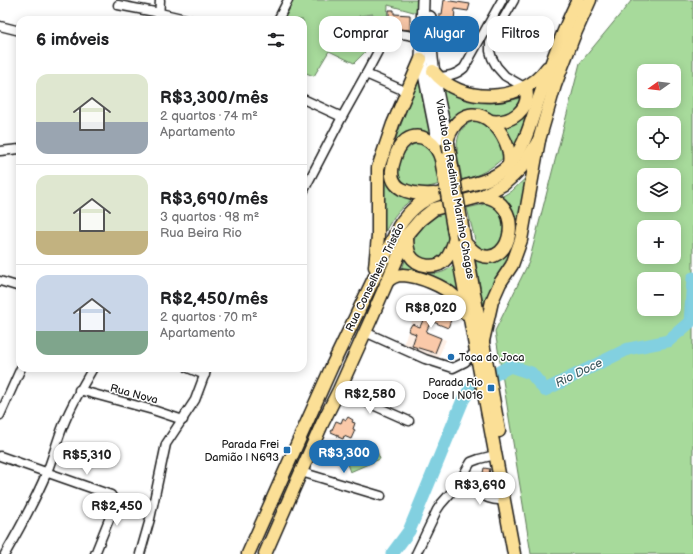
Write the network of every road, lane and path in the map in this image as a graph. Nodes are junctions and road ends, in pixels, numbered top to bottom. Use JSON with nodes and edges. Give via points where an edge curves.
{"nodes":[{"id":1,"x":160,"y":0,"type":"edge"},
{"id":2,"x":288,"y":0,"type":"edge"},
{"id":3,"x":423,"y":0,"type":"edge"},
{"id":4,"x":430,"y":0,"type":"edge"},
{"id":5,"x":502,"y":0,"type":"edge"},
{"id":6,"x":514,"y":0,"type":"edge"},
{"id":7,"x":578,"y":0,"type":"edge"},
{"id":8,"x":590,"y":0,"type":"edge"},
{"id":9,"x":118,"y":5,"type":"dead end"},
{"id":10,"x":159,"y":16,"type":"edge"},
{"id":11,"x":280,"y":16,"type":"edge"},
{"id":12,"x":423,"y":16,"type":"edge"},
{"id":13,"x":0,"y":26,"type":"edge"},
{"id":14,"x":16,"y":30,"type":"edge"},
{"id":15,"x":410,"y":36,"type":"edge"},
{"id":16,"x":421,"y":52,"type":"edge"},
{"id":17,"x":554,"y":55,"type":"junction"},
{"id":18,"x":421,"y":61,"type":"junction"},
{"id":19,"x":366,"y":74,"type":"junction"},
{"id":20,"x":435,"y":74,"type":"junction"},
{"id":21,"x":526,"y":88,"type":"junction"},
{"id":22,"x":407,"y":92,"type":"junction"},
{"id":23,"x":307,"y":101,"type":"edge"},
{"id":24,"x":342,"y":117,"type":"junction"},
{"id":25,"x":490,"y":121,"type":"junction"},
{"id":26,"x":538,"y":140,"type":"junction"},
{"id":27,"x":448,"y":141,"type":"junction"},
{"id":28,"x":16,"y":149,"type":"edge"},
{"id":29,"x":0,"y":151,"type":"edge"},
{"id":30,"x":441,"y":158,"type":"junction"},
{"id":31,"x":509,"y":165,"type":"junction"},
{"id":32,"x":307,"y":184,"type":"edge"},
{"id":33,"x":437,"y":194,"type":"junction"},
{"id":34,"x":482,"y":196,"type":"junction"},
{"id":35,"x":408,"y":234,"type":"junction"},
{"id":36,"x":459,"y":237,"type":"junction"},
{"id":37,"x":373,"y":278,"type":"junction"},
{"id":38,"x":0,"y":281,"type":"edge"},
{"id":39,"x":386,"y":283,"type":"junction"},
{"id":40,"x":16,"y":286,"type":"edge"},
{"id":41,"x":365,"y":332,"type":"junction"},
{"id":42,"x":478,"y":349,"type":"junction"},
{"id":43,"x":19,"y":372,"type":"edge"},
{"id":44,"x":90,"y":372,"type":"edge"},
{"id":45,"x":206,"y":372,"type":"edge"},
{"id":46,"x":80,"y":390,"type":"junction"},
{"id":47,"x":339,"y":390,"type":"junction"},
{"id":48,"x":0,"y":415,"type":"edge"},
{"id":49,"x":492,"y":416,"type":"junction"},
{"id":50,"x":182,"y":420,"type":"junction"},
{"id":51,"x":409,"y":422,"type":"dead end"},
{"id":52,"x":495,"y":455,"type":"junction"},
{"id":53,"x":0,"y":456,"type":"edge"},
{"id":54,"x":301,"y":472,"type":"junction"},
{"id":55,"x":46,"y":473,"type":"junction"},
{"id":56,"x":459,"y":483,"type":"junction"},
{"id":57,"x":381,"y":496,"type":"dead end"},
{"id":58,"x":504,"y":500,"type":"junction"},
{"id":59,"x":5,"y":554,"type":"edge"},
{"id":60,"x":96,"y":554,"type":"edge"},
{"id":61,"x":140,"y":554,"type":"edge"},
{"id":62,"x":248,"y":554,"type":"edge"},
{"id":63,"x":265,"y":554,"type":"edge"},
{"id":64,"x":416,"y":554,"type":"edge"},
{"id":65,"x":514,"y":554,"type":"edge"},
{"id":66,"x":522,"y":554,"type":"edge"}],
"edges":[{"from":1,"to":10,"type":"street"},
{"from":2,"to":11,"type":"street"},
{"from":3,"to":12,"type":"main road","name":"Viaduto da Redinha Marinho Chagas"},
{"from":4,"to":20,"type":"main road","name":"Viaduto da Redinha Marinho Chagas","via":[[430,48]]},
{"from":5,"to":20,"type":"street","via":[[464,68],[454,75]]},
{"from":6,"to":21,"type":"street","via":[[490,43],[490,51],[497,67],[505,76]]},
{"from":7,"to":17,"type":"main road"},
{"from":8,"to":26,"type":"main road","via":[[572,38]]},
{"from":9,"to":10,"type":"street"},
{"from":13,"to":14,"type":"street"},
{"from":15,"to":19,"type":"street","via":[[395,34],[388,36]]},
{"from":16,"to":18,"type":"main road","name":"Viaduto da Redinha Marinho Chagas"},
{"from":17,"to":21,"type":"main road","via":[[543,74]]},
{"from":17,"to":31,"type":"main road","name":"Rua Conselheiro Tristão","via":[[524,141]]},
{"from":18,"to":22,"type":"main road"},
{"from":18,"to":30,"type":"main road","name":"Viaduto da Redinha Marinho Chagas"},
{"from":19,"to":22,"type":"street"},
{"from":19,"to":24,"type":"street"},
{"from":20,"to":21,"type":"main road","via":[[451,86],[487,96],[508,95]]},
{"from":20,"to":27,"type":"main road","name":"Viaduto da Redinha Marinho Chagas"},
{"from":21,"to":25,"type":"main road","via":[[525,104],[520,112],[503,122]]},
{"from":22,"to":37,"type":"main road","via":[[378,168],[378,236]]},
{"from":23,"to":24,"type":"street"},
{"from":24,"to":32,"type":"street"},
{"from":25,"to":27,"type":"main road","via":[[479,115],[465,116],[454,126]]},
{"from":25,"to":31,"type":"main road","via":[[506,142]]},
{"from":26,"to":34,"type":"main road","name":"Rua Conselheiro Tristão","via":[[523,166],[513,176]]},
{"from":26,"to":42,"type":"main road","via":[[518,253],[492,301]]},
{"from":27,"to":36,"type":"main road","name":"Viaduto da Redinha Marinho Chagas","bridge":true},
{"from":28,"to":29,"type":"street"},
{"from":30,"to":33,"type":"main road","via":[[432,142],[415,137],[401,144],[392,166],[393,180],[402,190],[415,194]]},
{"from":30,"to":36,"type":"main road","name":"Viaduto da Redinha Marinho Chagas","bridge":true},
{"from":31,"to":33,"type":"main road","name":"Rua Conselheiro Tristão","via":[[487,180]]},
{"from":33,"to":37,"type":"main road","name":"Rua Conselheiro Tristão","via":[[417,205],[404,218]]},
{"from":34,"to":35,"type":"main road","name":"Rua Conselheiro Tristão","via":[[434,209]]},
{"from":34,"to":36,"type":"main road","via":[[500,202],[508,214],[508,239],[502,251],[491,257],[481,256]]},
{"from":35,"to":36,"type":"main road","via":[[408,251],[413,260],[431,266],[446,260]]},
{"from":35,"to":39,"type":"main road","name":"Rua Conselheiro Tristão"},
{"from":36,"to":42,"type":"main road","name":"Viaduto da Redinha Marinho Chagas","via":[[466,299]]},
{"from":36,"to":42,"type":"main road","name":"Viaduto da Redinha Marinho Chagas","via":[[476,307]]},
{"from":37,"to":62,"type":"main road","name":"Rua Conselheiro Tristão"},
{"from":38,"to":40,"type":"street"},
{"from":39,"to":41,"type":"main road","name":"Rua Conselheiro Tristão"},
{"from":39,"to":42,"type":"main road","via":[[403,275],[427,281],[451,294],[463,306]]},
{"from":41,"to":42,"type":"street","via":[[425,359],[453,368],[466,362]]},
{"from":41,"to":47,"type":"main road","name":"Rua Conselheiro Tristão"},
{"from":42,"to":49,"type":"main road"},
{"from":43,"to":48,"type":"street"},
{"from":44,"to":46,"type":"street"},
{"from":45,"to":50,"type":"street","via":[[195,400]]},
{"from":46,"to":50,"type":"street","name":"Rua Nova"},
{"from":46,"to":55,"type":"street"},
{"from":47,"to":51,"type":"street"},
{"from":47,"to":54,"type":"main road","name":"Rua Conselheiro Tristão"},
{"from":49,"to":52,"type":"main road"},
{"from":49,"to":66,"type":"main road"},
{"from":50,"to":61,"type":"street","via":[[166,444],[152,512]]},
{"from":52,"to":56,"type":"street","via":[[471,462]]},
{"from":52,"to":58,"type":"main road"},
{"from":53,"to":55,"type":"street"},
{"from":54,"to":57,"type":"street"},
{"from":54,"to":63,"type":"main road","name":"Rua Conselheiro Tristão"},
{"from":55,"to":59,"type":"street"},
{"from":55,"to":60,"type":"street","via":[[109,494],[114,498],[114,507]]},
{"from":56,"to":58,"type":"street","via":[[490,499]]},
{"from":56,"to":64,"type":"street","via":[[437,510]]},
{"from":58,"to":65,"type":"main road"}]}
